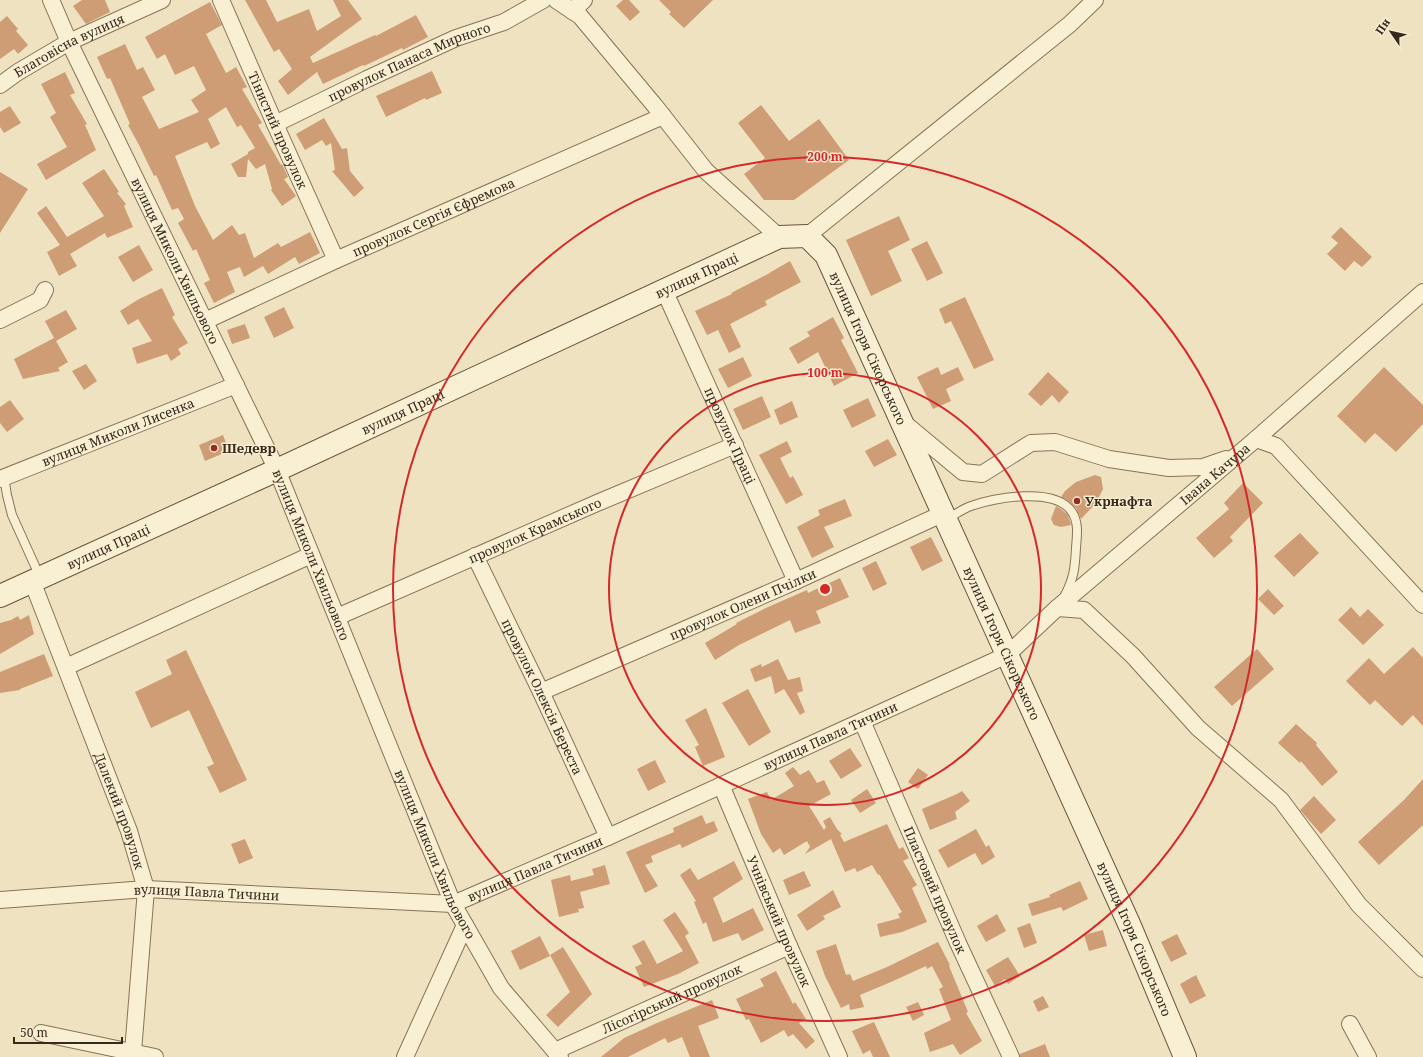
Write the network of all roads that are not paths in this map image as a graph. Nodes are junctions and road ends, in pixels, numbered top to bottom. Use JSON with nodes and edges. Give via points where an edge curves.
{"nodes":[{"id":1,"x":51,"y":0,"type":"edge"},
{"id":2,"x":162,"y":0,"type":"edge"},
{"id":3,"x":222,"y":0,"type":"edge"},
{"id":4,"x":543,"y":0,"type":"edge"},
{"id":5,"x":556,"y":0,"type":"edge"},
{"id":6,"x":1094,"y":0,"type":"edge"},
{"id":7,"x":578,"y":5,"type":"edge"},
{"id":8,"x":69,"y":42,"type":"junction"},
{"id":9,"x":0,"y":85,"type":"edge"},
{"id":10,"x":663,"y":116,"type":"junction"},
{"id":11,"x":275,"y":124,"type":"junction"},
{"id":12,"x":807,"y":236,"type":"junction"},
{"id":13,"x":779,"y":237,"type":"junction"},
{"id":14,"x":336,"y":260,"type":"junction"},
{"id":15,"x":45,"y":290,"type":"dead end"},
{"id":16,"x":664,"y":290,"type":"junction"},
{"id":17,"x":1423,"y":292,"type":"edge"},
{"id":18,"x":0,"y":320,"type":"edge"},
{"id":19,"x":205,"y":321,"type":"junction"},
{"id":20,"x":236,"y":385,"type":"junction"},
{"id":21,"x":901,"y":420,"type":"junction"},
{"id":22,"x":1256,"y":438,"type":"junction"},
{"id":23,"x":735,"y":445,"type":"junction"},
{"id":24,"x":1236,"y":455,"type":"junction"},
{"id":25,"x":277,"y":470,"type":"junction"},
{"id":26,"x":1,"y":475,"type":"edge"},
{"id":27,"x":944,"y":517,"type":"junction"},
{"id":28,"x":311,"y":555,"type":"junction"},
{"id":29,"x":475,"y":556,"type":"junction"},
{"id":30,"x":36,"y":579,"type":"junction"},
{"id":31,"x":796,"y":581,"type":"junction"},
{"id":32,"x":0,"y":596,"type":"edge"},
{"id":33,"x":1423,"y":605,"type":"edge"},
{"id":34,"x":1057,"y":608,"type":"junction"},
{"id":35,"x":337,"y":617,"type":"junction"},
{"id":36,"x":1007,"y":655,"type":"junction"},
{"id":37,"x":66,"y":668,"type":"junction"},
{"id":38,"x":541,"y":692,"type":"junction"},
{"id":39,"x":862,"y":721,"type":"junction"},
{"id":40,"x":721,"y":785,"type":"junction"},
{"id":41,"x":608,"y":837,"type":"junction"},
{"id":42,"x":146,"y":889,"type":"junction"},
{"id":43,"x":0,"y":900,"type":"edge"},
{"id":44,"x":453,"y":904,"type":"junction"},
{"id":45,"x":465,"y":925,"type":"junction"},
{"id":46,"x":789,"y":946,"type":"junction"},
{"id":47,"x":1423,"y":969,"type":"edge"},
{"id":48,"x":1350,"y":1024,"type":"dead end"},
{"id":49,"x":41,"y":1033,"type":"dead end"},
{"id":50,"x":133,"y":1052,"type":"junction"},
{"id":51,"x":557,"y":1054,"type":"edge"},
{"id":52,"x":155,"y":1057,"type":"edge"},
{"id":53,"x":405,"y":1057,"type":"edge"},
{"id":54,"x":839,"y":1057,"type":"edge"},
{"id":55,"x":1011,"y":1057,"type":"edge"},
{"id":56,"x":1185,"y":1057,"type":"edge"},
{"id":57,"x":1368,"y":1057,"type":"edge"}],
"edges":[{"from":1,"to":8,"type":"street","name":"вулиця Миколи Хвильового"},
{"from":2,"to":8,"type":"street","name":"Благовісна вулиця"},
{"from":3,"to":11,"type":"street","name":"Тінистий провулок"},
{"from":4,"to":11,"type":"street","name":"провулок Панаса Мирного","via":[[504,22],[456,38]]},
{"from":5,"to":7,"type":"street"},
{"from":6,"to":12,"type":"street","via":[[1070,24]]},
{"from":7,"to":10,"type":"street","via":[[580,16]]},
{"from":8,"to":9,"type":"street","name":"Благовісна вулиця"},
{"from":8,"to":19,"type":"street","name":"вулиця Миколи Хвильового"},
{"from":10,"to":13,"type":"street","via":[[706,171]]},
{"from":10,"to":14,"type":"street","name":"провулок Сергія Єфремова"},
{"from":11,"to":14,"type":"street","name":"Тінистий провулок"},
{"from":12,"to":13,"type":"main road","name":"вулиця Праці"},
{"from":12,"to":21,"type":"main road","name":"вулиця Ігоря Сікорського","via":[[826,255]]},
{"from":13,"to":16,"type":"main road","name":"вулиця Праці"},
{"from":14,"to":19,"type":"street","name":"провулок Сергія Єфремова"},
{"from":15,"to":18,"type":"street","via":[[40,300]]},
{"from":16,"to":23,"type":"street","name":"провулок Праці"},
{"from":16,"to":25,"type":"main road","name":"вулиця Праці"},
{"from":17,"to":22,"type":"street","name":"Івана Качура"},
{"from":19,"to":20,"type":"street","name":"вулиця Миколи Хвильового"},
{"from":20,"to":25,"type":"street","name":"вулиця Миколи Хвильового"},
{"from":20,"to":26,"type":"street","name":"вулиця Миколи Лисенка"},
{"from":21,"to":24,"type":"street","via":[[963,472],[982,474],[1030,443],[1055,442],[1109,459],[1169,468],[1203,467]]},
{"from":21,"to":27,"type":"main road","name":"вулиця Ігоря Сікорського"},
{"from":22,"to":24,"type":"street","name":"Івана Качура"},
{"from":22,"to":33,"type":"street","via":[[1276,446]]},
{"from":23,"to":29,"type":"street","name":"провулок Крамського"},
{"from":23,"to":31,"type":"street","name":"провулок Праці"},
{"from":24,"to":34,"type":"street","name":"Івана Качура"},
{"from":25,"to":28,"type":"street","name":"вулиця Миколи Хвильового"},
{"from":25,"to":30,"type":"main road","name":"вулиця Праці"},
{"from":26,"to":30,"type":"lane","via":[[12,515]]},
{"from":27,"to":31,"type":"street","name":"провулок Олени Пчілки"},
{"from":27,"to":34,"type":"lane","via":[[971,506],[1022,496],[1052,499],[1072,512],[1078,526],[1075,571]]},
{"from":27,"to":36,"type":"main road","name":"вулиця Ігоря Сікорського"},
{"from":28,"to":35,"type":"street","name":"вулиця Миколи Хвильового"},
{"from":28,"to":37,"type":"street"},
{"from":29,"to":35,"type":"street","name":"провулок Крамського"},
{"from":29,"to":38,"type":"street","name":"провулок Олексія Береста"},
{"from":30,"to":32,"type":"main road","name":"вулиця Праці"},
{"from":30,"to":37,"type":"street","name":"Далекий провулок"},
{"from":31,"to":38,"type":"street","name":"провулок Олени Пчілки"},
{"from":34,"to":36,"type":"street","name":"Івана Качура"},
{"from":34,"to":47,"type":"street","via":[[1084,610],[1133,656],[1198,728],[1281,800],[1359,905]]},
{"from":35,"to":44,"type":"street","name":"вулиця Миколи Хвильового"},
{"from":36,"to":39,"type":"street","name":"вулиця Павла Тичини"},
{"from":36,"to":56,"type":"main road","name":"вулиця Ігоря Сікорського","via":[[1130,926]]},
{"from":37,"to":42,"type":"street","name":"Далекий провулок","via":[[129,831]]},
{"from":38,"to":41,"type":"street","name":"провулок Олексія Береста"},
{"from":39,"to":40,"type":"street","name":"вулиця Павла Тичини"},
{"from":39,"to":55,"type":"street","name":"Пластовий провулок","via":[[958,943]]},
{"from":40,"to":41,"type":"street","name":"вулиця Павла Тичини"},
{"from":40,"to":46,"type":"street","name":"Учнівський провулок"},
{"from":41,"to":44,"type":"street","name":"вулиця Павла Тичини"},
{"from":42,"to":43,"type":"street","name":"вулиця Павла Тичини"},
{"from":42,"to":44,"type":"street","name":"вулиця Павла Тичини"},
{"from":42,"to":50,"type":"street","name":"Далекий провулок"},
{"from":44,"to":45,"type":"street","name":"вулиця Миколи Хвильового"},
{"from":45,"to":51,"type":"street","name":"вулиця Миколи Хвильового","via":[[501,988]]},
{"from":45,"to":53,"type":"street"},
{"from":46,"to":51,"type":"street","name":"Лісогірський провулок"},
{"from":46,"to":54,"type":"street","name":"Учнівський провулок"},
{"from":48,"to":57,"type":"street"},
{"from":49,"to":50,"type":"street"},
{"from":50,"to":52,"type":"street"}]}
